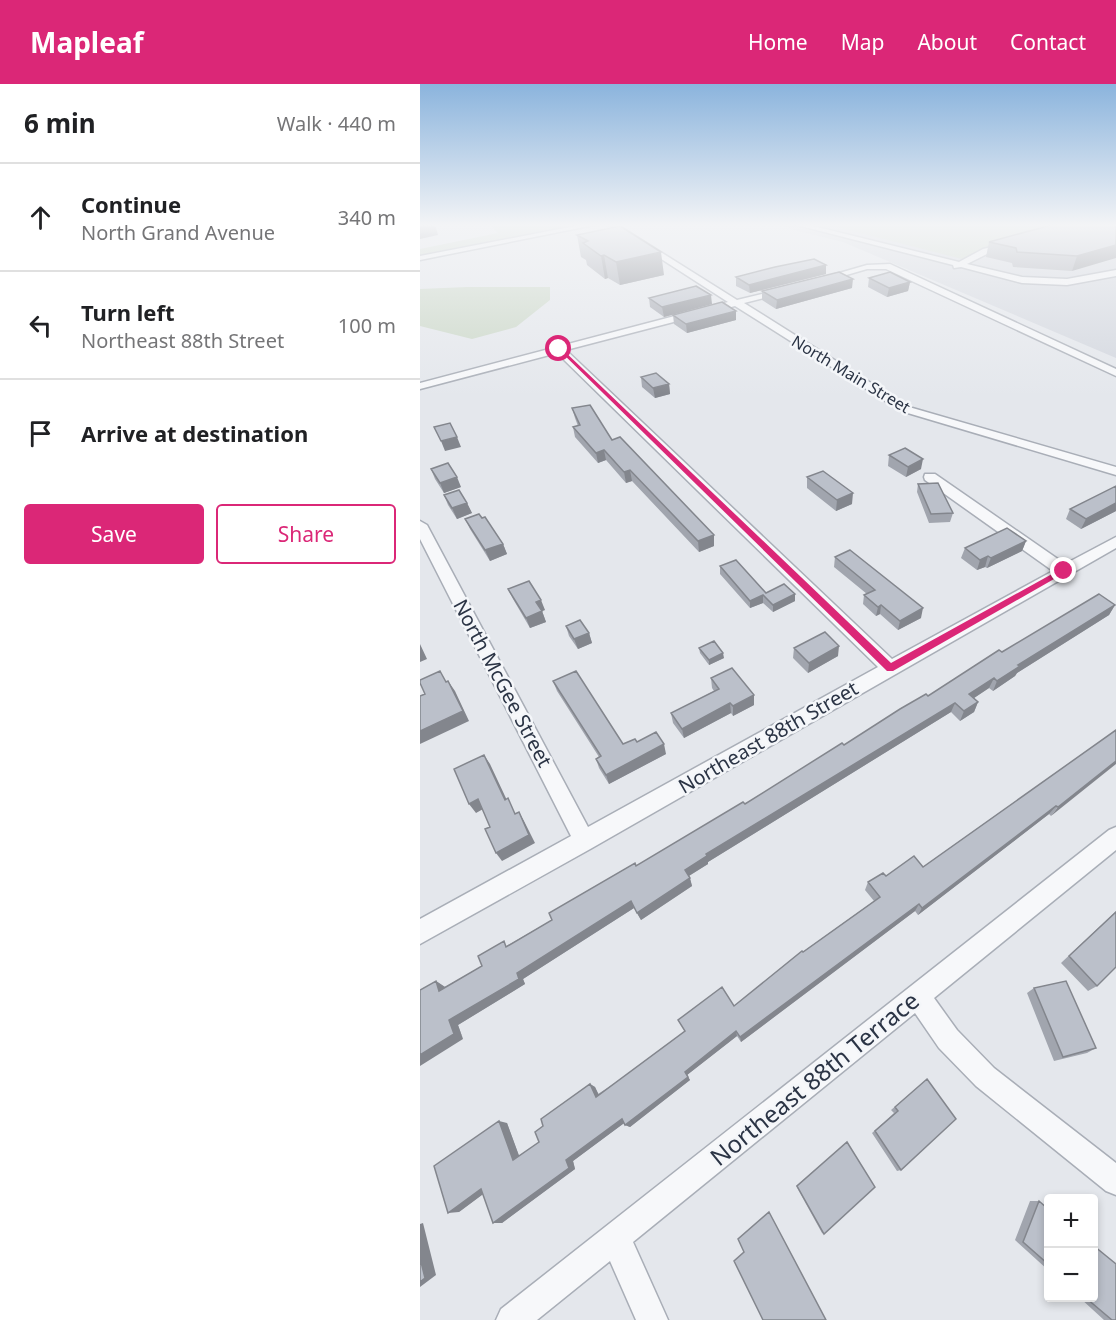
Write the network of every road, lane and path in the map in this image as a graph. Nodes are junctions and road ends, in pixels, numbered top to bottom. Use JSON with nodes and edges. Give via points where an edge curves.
{"nodes":[{"id":1,"x":703,"y":282,"type":"edge"},
{"id":2,"x":813,"y":282,"type":"edge"},
{"id":3,"x":923,"y":282,"type":"edge"},
{"id":4,"x":805,"y":284,"type":"edge"},
{"id":5,"x":794,"y":287,"type":"edge"},
{"id":6,"x":735,"y":302,"type":"junction"},
{"id":7,"x":559,"y":349,"type":"junction"},
{"id":8,"x":1116,"y":373,"type":"edge"},
{"id":9,"x":420,"y":386,"type":"edge"},
{"id":10,"x":1116,"y":471,"type":"edge"},
{"id":11,"x":930,"y":477,"type":"dead end"},
{"id":12,"x":420,"y":525,"type":"edge"},
{"id":13,"x":1116,"y":542,"type":"edge"},
{"id":14,"x":1064,"y":571,"type":"junction"},
{"id":15,"x":890,"y":668,"type":"junction"},
{"id":16,"x":1116,"y":837,"type":"edge"},
{"id":17,"x":585,"y":841,"type":"junction"},
{"id":18,"x":420,"y":932,"type":"edge"},
{"id":19,"x":918,"y":996,"type":"junction"},
{"id":20,"x":1116,"y":1181,"type":"edge"},
{"id":21,"x":615,"y":1237,"type":"junction"},
{"id":22,"x":512,"y":1320,"type":"edge"},
{"id":23,"x":652,"y":1320,"type":"edge"}],
"edges":[{"from":1,"to":6,"type":"street","name":"North Main Street"},
{"from":2,"to":4,"type":"street"},
{"from":3,"to":8,"type":"street"},
{"from":5,"to":6,"type":"street"},
{"from":6,"to":7,"type":"street"},
{"from":6,"to":10,"type":"street","name":"North Main Street","via":[[905,409]]},
{"from":7,"to":9,"type":"street"},
{"from":7,"to":15,"type":"street"},
{"from":11,"to":14,"type":"street"},
{"from":12,"to":17,"type":"street","name":"North McGee Street"},
{"from":13,"to":14,"type":"street","name":"Northeast 88th Street"},
{"from":14,"to":15,"type":"street","name":"Northeast 88th Street"},
{"from":15,"to":17,"type":"street","name":"Northeast 88th Street"},
{"from":16,"to":19,"type":"street","name":"Northeast 88th Terrace"},
{"from":17,"to":18,"type":"street","name":"Northeast 88th Street"},
{"from":19,"to":20,"type":"street","via":[[948,1039],[985,1077]]},
{"from":19,"to":21,"type":"street","name":"Northeast 88th Terrace"},
{"from":21,"to":22,"type":"street","name":"Northeast 88th Terrace"},
{"from":21,"to":23,"type":"street"}]}
